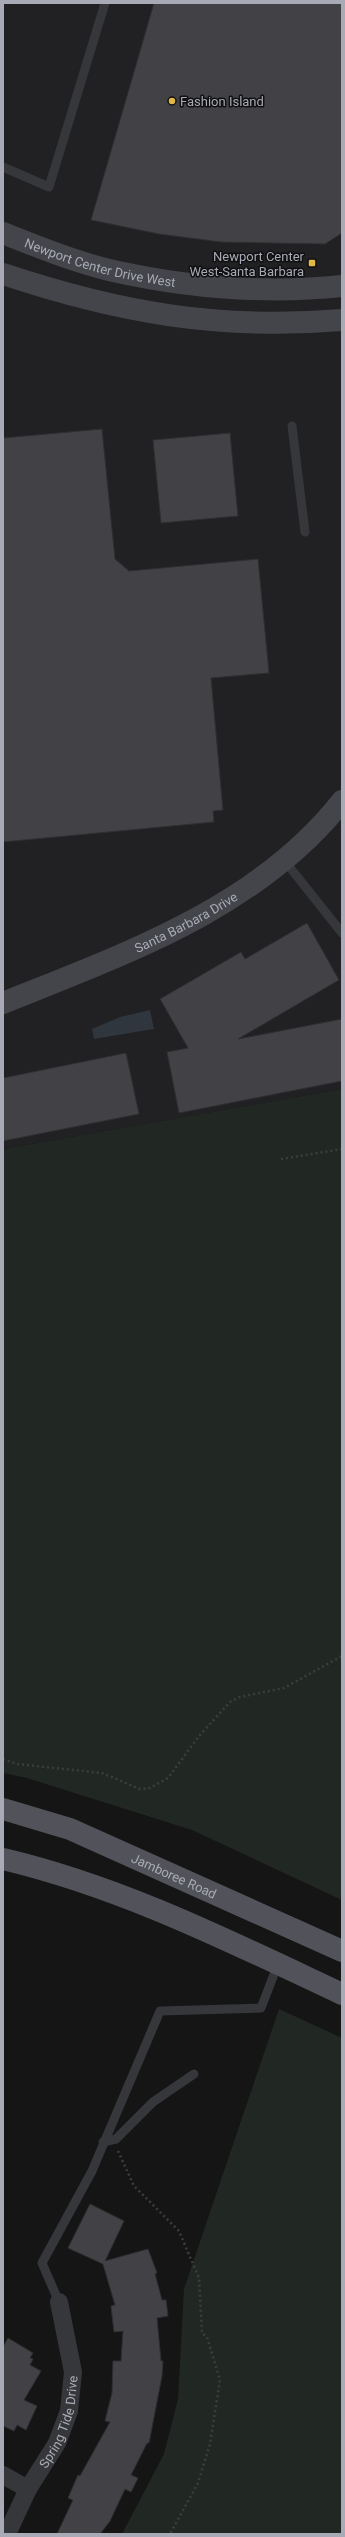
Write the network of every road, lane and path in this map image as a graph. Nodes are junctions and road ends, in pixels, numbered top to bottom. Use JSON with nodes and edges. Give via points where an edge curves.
{"nodes":[{"id":1,"x":105,"y":3,"type":"edge"},
{"id":2,"x":3,"y":167,"type":"edge"},
{"id":3,"x":3,"y":233,"type":"edge"},
{"id":4,"x":3,"y":274,"type":"edge"},
{"id":5,"x":342,"y":286,"type":"edge"},
{"id":6,"x":342,"y":320,"type":"edge"},
{"id":7,"x":292,"y":426,"type":"dead end"},
{"id":8,"x":305,"y":532,"type":"dead end"},
{"id":9,"x":342,"y":801,"type":"edge"},
{"id":10,"x":284,"y":860,"type":"junction"},
{"id":11,"x":342,"y":933,"type":"edge"},
{"id":12,"x":3,"y":1002,"type":"edge"},
{"id":13,"x":342,"y":1149,"type":"edge"},
{"id":14,"x":281,"y":1159,"type":"dead end"},
{"id":15,"x":342,"y":1656,"type":"edge"},
{"id":16,"x":3,"y":1759,"type":"edge"},
{"id":17,"x":3,"y":1809,"type":"edge"},
{"id":18,"x":3,"y":1859,"type":"edge"},
{"id":19,"x":342,"y":1951,"type":"edge"},
{"id":20,"x":278,"y":1964,"type":"junction"},
{"id":21,"x":342,"y":1994,"type":"edge"},
{"id":22,"x":194,"y":2074,"type":"dead end"},
{"id":23,"x":102,"y":2142,"type":"junction"},
{"id":24,"x":59,"y":2302,"type":"joint"},
{"id":25,"x":3,"y":2474,"type":"edge"},
{"id":26,"x":28,"y":2489,"type":"junction"},
{"id":27,"x":7,"y":2534,"type":"edge"},
{"id":28,"x":170,"y":2534,"type":"edge"}],
"edges":[{"from":1,"to":2,"type":"lane","via":[[49,187]]},
{"from":3,"to":5,"type":"main road","name":"Newport Center Drive West","via":[[108,270],[159,280],[250,289]]},
{"from":4,"to":6,"type":"main road","via":[[67,295],[146,313],[232,323],[302,324]]},
{"from":7,"to":8,"type":"lane"},
{"from":9,"to":10,"type":"main road","name":"Santa Barbara Drive","via":[[326,822]]},
{"from":10,"to":11,"type":"lane"},
{"from":10,"to":12,"type":"main road","name":"Santa Barbara Drive","via":[[232,898],[169,933]]},
{"from":13,"to":14,"type":"path"},
{"from":15,"to":16,"type":"path","via":[[284,1688],[240,1697],[230,1702],[199,1736],[168,1778],[150,1788],[140,1789],[102,1773],[17,1764]]},
{"from":17,"to":19,"type":"main road","name":"Jamboree Road","via":[[70,1830]]},
{"from":18,"to":20,"type":"main road","via":[[52,1870],[158,1908]]},
{"from":20,"to":21,"type":"main road"},
{"from":20,"to":23,"type":"lane","via":[[261,2008],[160,2011]]},
{"from":22,"to":23,"type":"lane","via":[[153,2102],[116,2139]]},
{"from":23,"to":24,"type":"lane","via":[[90,2175],[42,2263]]},
{"from":23,"to":28,"type":"path","via":[[116,2148],[123,2157],[134,2186],[179,2231],[199,2278],[202,2333],[207,2337],[220,2380],[210,2444],[200,2477]]},
{"from":24,"to":26,"type":"street","name":"Spring Tide Drive","via":[[73,2372],[69,2411],[57,2443]]},
{"from":25,"to":26,"type":"street"},
{"from":26,"to":27,"type":"street","name":"Spring Tide Drive"}]}
